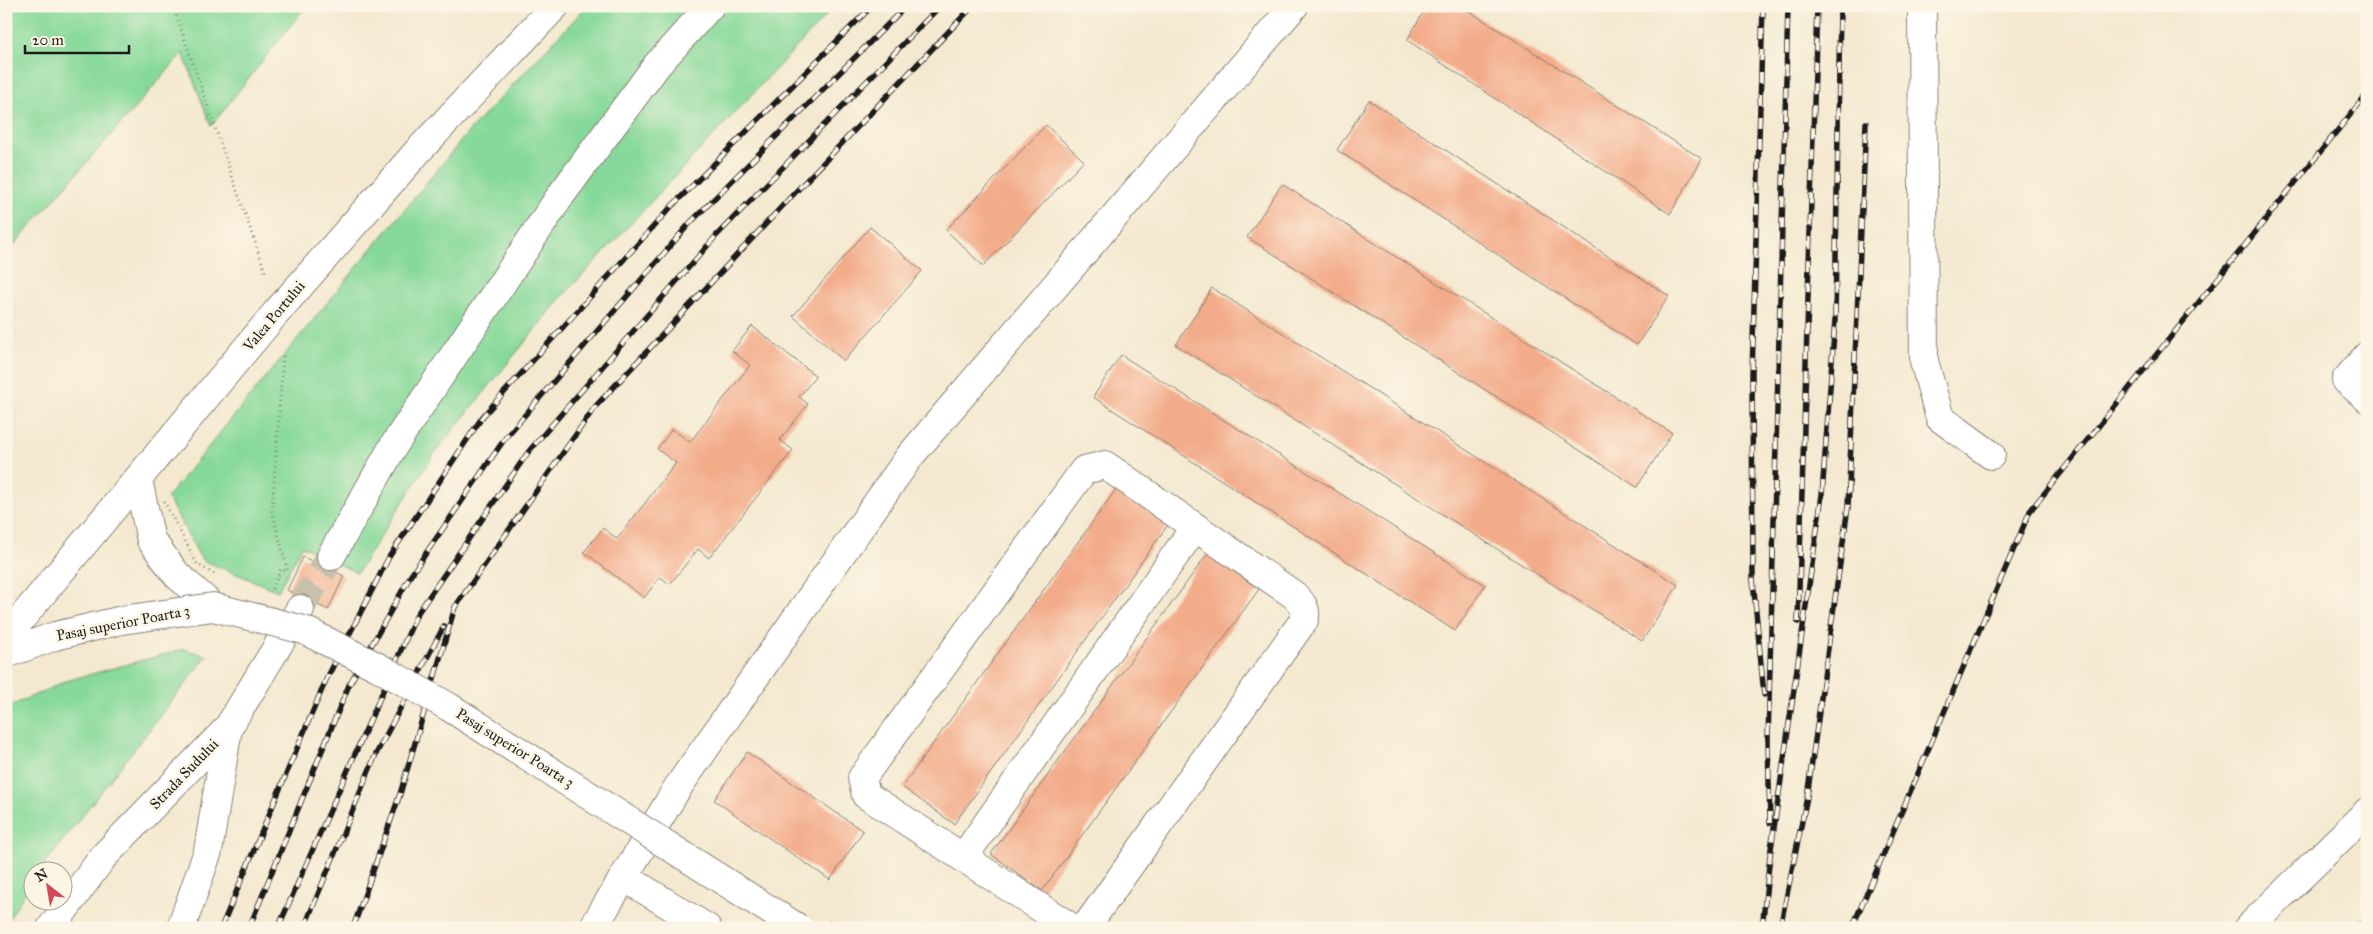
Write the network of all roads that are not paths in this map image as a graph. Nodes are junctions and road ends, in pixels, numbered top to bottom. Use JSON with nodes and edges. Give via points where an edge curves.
{"nodes":[{"id":1,"x":555,"y":6,"type":"edge"},
{"id":2,"x":710,"y":6,"type":"edge"},
{"id":3,"x":1294,"y":6,"type":"edge"},
{"id":4,"x":1922,"y":6,"type":"edge"},
{"id":5,"x":2367,"y":356,"type":"edge"},
{"id":6,"x":2367,"y":398,"type":"edge"},
{"id":7,"x":1991,"y":455,"type":"dead end"},
{"id":8,"x":138,"y":480,"type":"junction"},
{"id":9,"x":1195,"y":527,"type":"junction"},
{"id":10,"x":330,"y":556,"type":"tunnel mouth"},
{"id":11,"x":213,"y":607,"type":"junction"},
{"id":12,"x":300,"y":609,"type":"tunnel mouth"},
{"id":13,"x":6,"y":637,"type":"edge"},
{"id":14,"x":6,"y":654,"type":"edge"},
{"id":15,"x":228,"y":728,"type":"junction"},
{"id":16,"x":2367,"y":812,"type":"edge"},
{"id":17,"x":963,"y":858,"type":"junction"},
{"id":18,"x":624,"y":877,"type":"junction"},
{"id":19,"x":51,"y":928,"type":"edge"},
{"id":20,"x":181,"y":928,"type":"edge"},
{"id":21,"x":593,"y":928,"type":"edge"},
{"id":22,"x":707,"y":928,"type":"edge"},
{"id":23,"x":798,"y":928,"type":"edge"},
{"id":24,"x":1072,"y":928,"type":"edge"},
{"id":25,"x":1085,"y":928,"type":"edge"},
{"id":26,"x":2248,"y":928,"type":"edge"}],
"edges":[{"from":1,"to":8,"type":"street","name":"Valea Portului","via":[[418,151],[275,314]]},
{"from":2,"to":10,"type":"street","via":[[657,65],[561,195],[394,445]]},
{"from":3,"to":18,"type":"street","via":[[910,456],[678,788]]},
{"from":4,"to":7,"type":"street","via":[[1924,361],[1940,418]]},
{"from":5,"to":6,"type":"street","via":[[2346,380]]},
{"from":8,"to":11,"type":"street","name":"Pasaj superior Poarta 3","via":[[151,540],[177,575]]},
{"from":8,"to":13,"type":"street","name":"Valea Portului"},
{"from":9,"to":17,"type":"street"},
{"from":9,"to":17,"type":"street","via":[[1104,465],[1084,470],[862,778],[866,795]]},
{"from":9,"to":25,"type":"street","via":[[1294,595],[1306,615]]},
{"from":11,"to":14,"type":"street","name":"Pasaj superior Poarta 3","bridge":true,"via":[[122,620],[55,636]]},
{"from":11,"to":23,"type":"street","name":"Pasaj superior Poarta 3","bridge":true,"via":[[304,630],[378,667],[449,707]]},
{"from":12,"to":15,"type":"street","name":"Strada Sudului"},
{"from":15,"to":19,"type":"street","name":"Strada Sudului","via":[[103,857]]},
{"from":15,"to":20,"type":"street","via":[[208,851]]},
{"from":16,"to":26,"type":"street"},
{"from":17,"to":24,"type":"street"},
{"from":18,"to":21,"type":"street"},
{"from":18,"to":22,"type":"street"}]}
